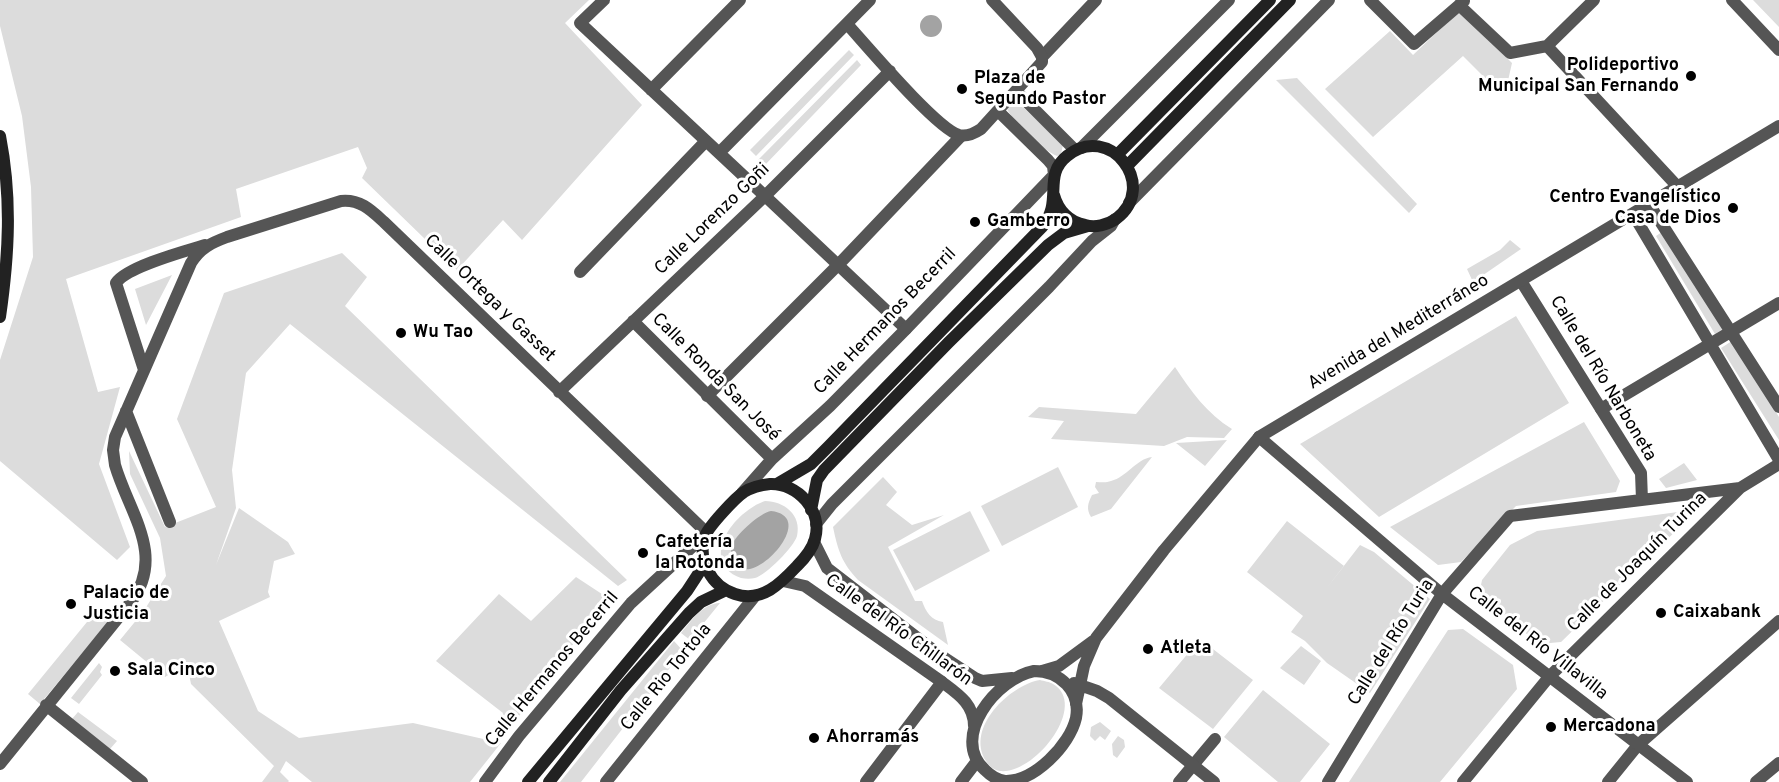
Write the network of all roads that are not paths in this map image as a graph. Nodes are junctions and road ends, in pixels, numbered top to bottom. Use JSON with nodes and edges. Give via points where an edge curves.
{"nodes":[{"id":1,"x":604,"y":0,"type":"edge"},
{"id":2,"x":740,"y":0,"type":"edge"},
{"id":3,"x":870,"y":0,"type":"edge"},
{"id":4,"x":992,"y":0,"type":"edge"},
{"id":5,"x":1096,"y":0,"type":"edge"},
{"id":6,"x":1229,"y":0,"type":"edge"},
{"id":7,"x":1270,"y":0,"type":"edge"},
{"id":8,"x":1290,"y":0,"type":"edge"},
{"id":9,"x":1329,"y":0,"type":"edge"},
{"id":10,"x":1370,"y":0,"type":"edge"},
{"id":11,"x":1594,"y":0,"type":"edge"},
{"id":12,"x":1732,"y":0,"type":"edge"},
{"id":13,"x":1462,"y":3,"type":"edge"},
{"id":14,"x":847,"y":24,"type":"junction"},
{"id":15,"x":1547,"y":46,"type":"junction"},
{"id":16,"x":1779,"y":50,"type":"edge"},
{"id":17,"x":1042,"y":57,"type":"junction"},
{"id":18,"x":890,"y":71,"type":"junction"},
{"id":19,"x":651,"y":90,"type":"junction"},
{"id":20,"x":1016,"y":91,"type":"junction"},
{"id":21,"x":998,"y":111,"type":"junction"},
{"id":22,"x":1778,"y":130,"type":"edge"},
{"id":23,"x":0,"y":136,"type":"edge"},
{"id":24,"x":961,"y":136,"type":"junction"},
{"id":25,"x":706,"y":141,"type":"junction"},
{"id":26,"x":1078,"y":149,"type":"junction"},
{"id":27,"x":719,"y":153,"type":"junction"},
{"id":28,"x":1117,"y":155,"type":"junction"},
{"id":29,"x":1127,"y":166,"type":"junction"},
{"id":30,"x":1054,"y":175,"type":"junction"},
{"id":31,"x":1678,"y":187,"type":"junction"},
{"id":32,"x":1054,"y":195,"type":"junction"},
{"id":33,"x":765,"y":196,"type":"junction"},
{"id":34,"x":1129,"y":203,"type":"junction"},
{"id":35,"x":1649,"y":204,"type":"junction"},
{"id":36,"x":1633,"y":214,"type":"junction"},
{"id":37,"x":1115,"y":219,"type":"junction"},
{"id":38,"x":1088,"y":226,"type":"junction"},
{"id":39,"x":209,"y":244,"type":"junction"},
{"id":40,"x":839,"y":264,"type":"junction"},
{"id":41,"x":580,"y":272,"type":"dead end"},
{"id":42,"x":1521,"y":281,"type":"junction"},
{"id":43,"x":1779,"y":303,"type":"edge"},
{"id":44,"x":0,"y":317,"type":"edge"},
{"id":45,"x":633,"y":321,"type":"junction"},
{"id":46,"x":906,"y":329,"type":"junction"},
{"id":47,"x":1730,"y":332,"type":"junction"},
{"id":48,"x":1712,"y":344,"type":"junction"},
{"id":49,"x":144,"y":370,"type":"junction"},
{"id":50,"x":559,"y":392,"type":"junction"},
{"id":51,"x":707,"y":396,"type":"junction"},
{"id":52,"x":1779,"y":407,"type":"edge"},
{"id":53,"x":1601,"y":409,"type":"junction"},
{"id":54,"x":126,"y":411,"type":"junction"},
{"id":55,"x":1259,"y":437,"type":"junction"},
{"id":56,"x":772,"y":459,"type":"junction"},
{"id":57,"x":1779,"y":462,"type":"edge"},
{"id":58,"x":777,"y":483,"type":"junction"},
{"id":59,"x":1740,"y":488,"type":"junction"},
{"id":60,"x":742,"y":493,"type":"junction"},
{"id":61,"x":1642,"y":500,"type":"junction"},
{"id":62,"x":812,"y":510,"type":"junction"},
{"id":63,"x":170,"y":522,"type":"dead end"},
{"id":64,"x":816,"y":524,"type":"junction"},
{"id":65,"x":706,"y":534,"type":"junction"},
{"id":66,"x":814,"y":542,"type":"junction"},
{"id":67,"x":704,"y":565,"type":"junction"},
{"id":68,"x":783,"y":581,"type":"junction"},
{"id":69,"x":726,"y":590,"type":"junction"},
{"id":70,"x":1442,"y":594,"type":"junction"},
{"id":71,"x":755,"y":596,"type":"junction"},
{"id":72,"x":1779,"y":621,"type":"edge"},
{"id":73,"x":1096,"y":638,"type":"junction"},
{"id":74,"x":1041,"y":671,"type":"junction"},
{"id":75,"x":1013,"y":677,"type":"junction"},
{"id":76,"x":1549,"y":677,"type":"junction"},
{"id":77,"x":1062,"y":679,"type":"junction"},
{"id":78,"x":942,"y":682,"type":"junction"},
{"id":79,"x":1080,"y":685,"type":"junction"},
{"id":80,"x":1076,"y":704,"type":"junction"},
{"id":81,"x":46,"y":705,"type":"junction"},
{"id":82,"x":974,"y":727,"type":"junction"},
{"id":83,"x":1215,"y":739,"type":"dead end"},
{"id":84,"x":1638,"y":745,"type":"junction"},
{"id":85,"x":977,"y":761,"type":"junction"},
{"id":86,"x":1779,"y":763,"type":"edge"},
{"id":87,"x":0,"y":764,"type":"edge"},
{"id":88,"x":1193,"y":765,"type":"junction"},
{"id":89,"x":127,"y":777,"type":"edge"},
{"id":90,"x":1002,"y":781,"type":"edge"},
{"id":91,"x":142,"y":782,"type":"edge"},
{"id":92,"x":485,"y":782,"type":"edge"},
{"id":93,"x":528,"y":782,"type":"edge"},
{"id":94,"x":549,"y":782,"type":"edge"},
{"id":95,"x":606,"y":782,"type":"edge"},
{"id":96,"x":866,"y":782,"type":"edge"},
{"id":97,"x":961,"y":782,"type":"edge"},
{"id":98,"x":1179,"y":782,"type":"edge"},
{"id":99,"x":1214,"y":782,"type":"edge"},
{"id":100,"x":1328,"y":782,"type":"edge"},
{"id":101,"x":1463,"y":782,"type":"edge"},
{"id":102,"x":1608,"y":782,"type":"edge"},
{"id":103,"x":1687,"y":782,"type":"edge"},
{"id":104,"x":1756,"y":782,"type":"edge"}],
"edges":[{"from":1,"to":19,"type":"street","via":[[580,23]]},
{"from":2,"to":19,"type":"street"},
{"from":3,"to":14,"type":"street"},
{"from":4,"to":17,"type":"street"},
{"from":5,"to":17,"type":"street"},
{"from":6,"to":26,"type":"street","name":"Calle Hermanos Becerril"},
{"from":7,"to":28,"type":"main road"},
{"from":8,"to":29,"type":"main road"},
{"from":9,"to":34,"type":"street"},
{"from":10,"to":13,"type":"street","via":[[1414,44]]},
{"from":11,"to":15,"type":"street"},
{"from":12,"to":16,"type":"street"},
{"from":13,"to":15,"type":"street","via":[[1510,53]]},
{"from":14,"to":18,"type":"street"},
{"from":14,"to":27,"type":"street"},
{"from":15,"to":31,"type":"street"},
{"from":17,"to":20,"type":"street","via":[[1039,67]]},
{"from":18,"to":24,"type":"street","via":[[941,122]]},
{"from":18,"to":33,"type":"street","name":"Calle Lorenzo Goñi"},
{"from":19,"to":25,"type":"street"},
{"from":20,"to":21,"type":"street"},
{"from":20,"to":26,"type":"street"},
{"from":21,"to":24,"type":"street","via":[[981,129]]},
{"from":21,"to":30,"type":"street","via":[[1048,160]]},
{"from":22,"to":31,"type":"street","name":"Avenida del Mediterráneo"},
{"from":23,"to":44,"type":"main road","via":[[9,214]]},
{"from":24,"to":40,"type":"street"},
{"from":25,"to":27,"type":"street"},
{"from":25,"to":41,"type":"street"},
{"from":26,"to":28,"type":"main road","via":[[1098,146]]},
{"from":26,"to":30,"type":"main road","name":"Calle Hermanos Becerril","via":[[1063,159]]},
{"from":27,"to":33,"type":"street"},
{"from":28,"to":29,"type":"main road"},
{"from":29,"to":34,"type":"main road","via":[[1132,182]]},
{"from":30,"to":32,"type":"main road"},
{"from":30,"to":46,"type":"street","name":"Calle Hermanos Becerril"},
{"from":31,"to":35,"type":"street","name":"Avenida del Mediterráneo"},
{"from":32,"to":38,"type":"main road","via":[[1064,214]]},
{"from":32,"to":58,"type":"main road","via":[[1049,218],[1013,258],[811,464]]},
{"from":33,"to":40,"type":"street"},
{"from":33,"to":45,"type":"street","name":"Calle Lorenzo Goñi"},
{"from":34,"to":37,"type":"main road"},
{"from":35,"to":36,"type":"street","name":"Avenida del Mediterráneo"},
{"from":35,"to":47,"type":"street"},
{"from":36,"to":42,"type":"street","name":"Avenida del Mediterráneo"},
{"from":36,"to":48,"type":"street"},
{"from":37,"to":38,"type":"main road"},
{"from":37,"to":64,"type":"street"},
{"from":38,"to":62,"type":"main road","via":[[1064,233],[1048,245],[824,470],[817,480]]},
{"from":39,"to":49,"type":"street","name":"Calle Ortega y Gasset","via":[[190,263]]},
{"from":39,"to":49,"type":"street","name":"Calle Ortega y Gasset","via":[[136,269],[116,283]]},
{"from":39,"to":50,"type":"street","name":"Calle Ortega y Gasset","via":[[335,202],[356,201],[384,222]]},
{"from":40,"to":46,"type":"street"},
{"from":40,"to":51,"type":"street"},
{"from":42,"to":53,"type":"street","name":"Calle del Río Narboneta"},
{"from":42,"to":55,"type":"street","name":"Avenida del Mediterráneo"},
{"from":43,"to":47,"type":"street"},
{"from":45,"to":50,"type":"street","name":"Calle Lorenzo Goñi"},
{"from":45,"to":51,"type":"street","name":"Calle Ronda San José"},
{"from":46,"to":56,"type":"street","name":"Calle Hermanos Becerril"},
{"from":47,"to":48,"type":"street"},
{"from":47,"to":52,"type":"street"},
{"from":48,"to":53,"type":"street"},
{"from":48,"to":57,"type":"street"},
{"from":49,"to":54,"type":"street","name":"Calle Ortega y Gasset"},
{"from":50,"to":65,"type":"street","name":"Calle Ortega y Gasset"},
{"from":51,"to":56,"type":"street","name":"Calle Ronda San José"},
{"from":53,"to":61,"type":"street","name":"Calle del Río Narboneta","via":[[1641,473]]},
{"from":54,"to":63,"type":"street"},
{"from":54,"to":81,"type":"street","name":"Calle Ortega y Gasset","via":[[114,443],[114,458],[147,552],[143,584]]},
{"from":55,"to":70,"type":"street","name":"Calle del Río Villavilla"},
{"from":55,"to":73,"type":"street","name":"Avenida del Mediterráneo"},
{"from":56,"to":60,"type":"street","name":"Calle Hermanos Becerril"},
{"from":57,"to":59,"type":"street","name":"Calle de Joaquín Turina"},
{"from":58,"to":60,"type":"main road"},
{"from":58,"to":62,"type":"main road","via":[[801,495]]},
{"from":59,"to":61,"type":"street","name":"Calle del Río Turia"},
{"from":59,"to":76,"type":"street","name":"Calle de Joaquín Turina"},
{"from":60,"to":65,"type":"main road"},
{"from":61,"to":70,"type":"street","name":"Calle del Río Turia","via":[[1510,516]]},
{"from":62,"to":64,"type":"main road"},
{"from":64,"to":66,"type":"main road"},
{"from":65,"to":67,"type":"main road"},
{"from":65,"to":92,"type":"street","name":"Calle Hermanos Becerril","via":[[631,603]]},
{"from":66,"to":68,"type":"main road","via":[[808,555]]},
{"from":66,"to":75,"type":"street","name":"Calle del Río Chillarón","via":[[828,568],[937,653],[982,681]]},
{"from":67,"to":69,"type":"main road"},
{"from":67,"to":93,"type":"main road","via":[[687,591]]},
{"from":68,"to":71,"type":"main road"},
{"from":68,"to":78,"type":"street","name":"Calle del Río Chillarón","via":[[805,586]]},
{"from":69,"to":71,"type":"main road"},
{"from":69,"to":94,"type":"main road","via":[[701,602],[689,614],[621,690]]},
{"from":70,"to":76,"type":"street","name":"Calle del Río Villavilla"},
{"from":70,"to":100,"type":"street","name":"Calle del Río Turia"},
{"from":71,"to":95,"type":"street","name":"Calle Rio Tortola"},
{"from":72,"to":84,"type":"street"},
{"from":73,"to":74,"type":"street","via":[[1059,666]]},
{"from":73,"to":79,"type":"street"},
{"from":74,"to":75,"type":"street"},
{"from":74,"to":77,"type":"street"},
{"from":75,"to":82,"type":"street","via":[[990,698]]},
{"from":76,"to":84,"type":"street","name":"Calle del Río Villavilla"},
{"from":76,"to":101,"type":"street","name":"Calle de Joaquín Turina"},
{"from":77,"to":79,"type":"street"},
{"from":77,"to":80,"type":"street"},
{"from":78,"to":82,"type":"street","name":"Calle del Río Chillarón","via":[[971,708]]},
{"from":78,"to":96,"type":"street"},
{"from":79,"to":80,"type":"street"},
{"from":79,"to":88,"type":"street","via":[[1109,698]]},
{"from":80,"to":90,"type":"street","via":[[1073,726],[1046,765],[1023,777]]},
{"from":81,"to":87,"type":"street","name":"Calle Ortega y Gasset"},
{"from":81,"to":89,"type":"street"},
{"from":82,"to":85,"type":"street","via":[[972,744]]},
{"from":83,"to":88,"type":"street"},
{"from":84,"to":102,"type":"street"},
{"from":84,"to":103,"type":"street","name":"Calle del Río Villavilla"},
{"from":85,"to":90,"type":"street"},
{"from":85,"to":97,"type":"street"},
{"from":86,"to":104,"type":"street"},
{"from":88,"to":98,"type":"street"},
{"from":88,"to":99,"type":"street"},
{"from":89,"to":91,"type":"street"}]}
